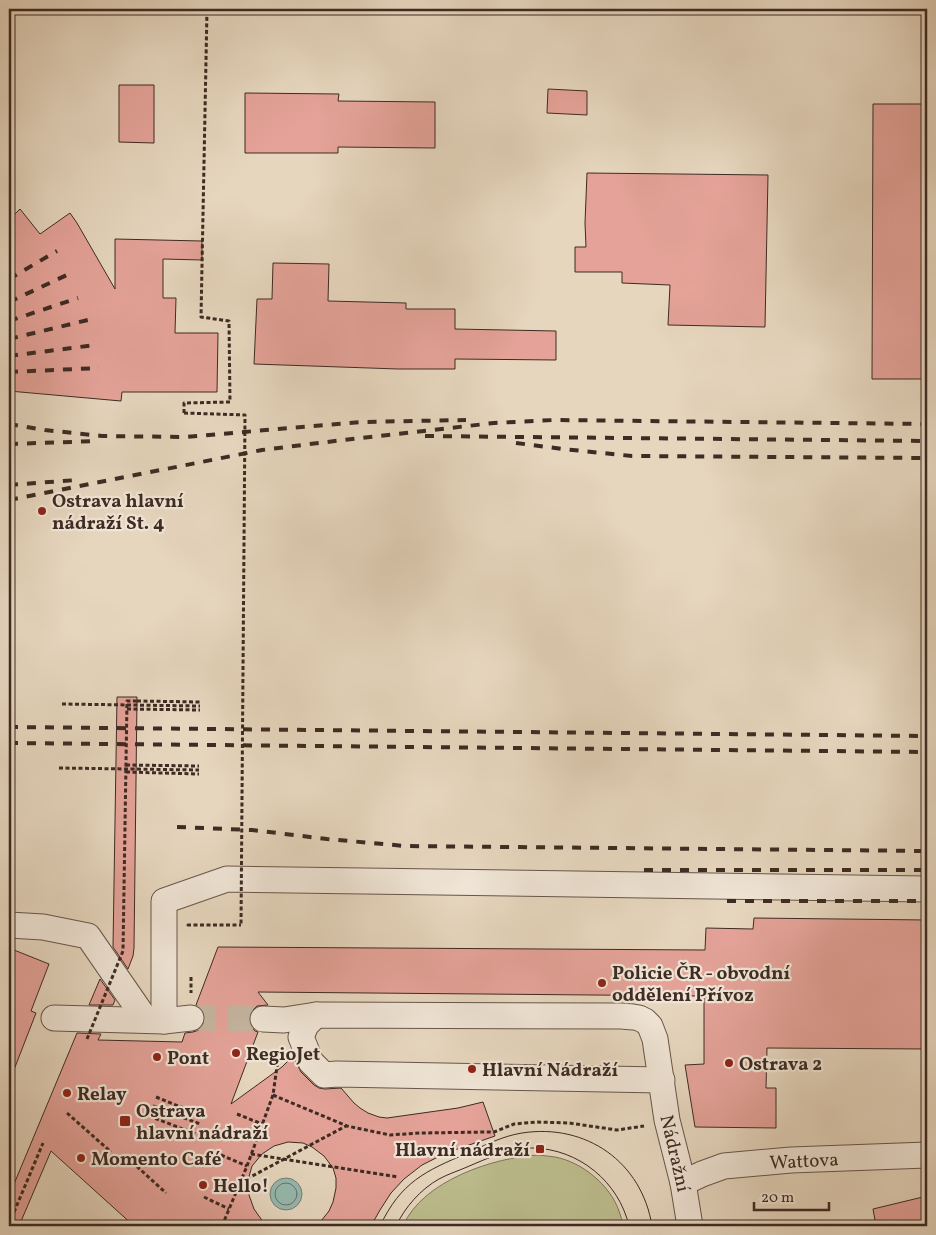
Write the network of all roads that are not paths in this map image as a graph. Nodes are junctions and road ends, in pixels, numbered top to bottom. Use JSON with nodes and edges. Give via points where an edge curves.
{"nodes":[{"id":1,"x":927,"y":889,"type":"edge"},
{"id":2,"x":9,"y":925,"type":"edge"},
{"id":3,"x":316,"y":1015,"type":"junction"},
{"id":4,"x":54,"y":1018,"type":"dead end"},
{"id":5,"x":191,"y":1018,"type":"tunnel mouth"},
{"id":6,"x":155,"y":1020,"type":"junction"},
{"id":7,"x":263,"y":1020,"type":"tunnel mouth"},
{"id":8,"x":662,"y":1080,"type":"junction"},
{"id":9,"x":927,"y":1156,"type":"edge"},
{"id":10,"x":683,"y":1183,"type":"junction"},
{"id":11,"x":690,"y":1226,"type":"edge"}],
"edges":[{"from":1,"to":6,"type":"street","via":[[228,879],[164,902]]},
{"from":2,"to":6,"type":"street","via":[[43,927],[88,936]]},
{"from":3,"to":7,"type":"street"},
{"from":3,"to":8,"type":"street","name":"Nádražní","via":[[639,1018],[650,1026],[656,1039]]},
{"from":3,"to":8,"type":"street","via":[[306,1025],[301,1037],[311,1062],[324,1075]]},
{"from":4,"to":6,"type":"street"},
{"from":5,"to":6,"type":"street"},
{"from":8,"to":10,"type":"street","name":"Nádražní","via":[[667,1120]]},
{"from":9,"to":10,"type":"street","name":"Wattova","via":[[791,1160],[724,1166]]},
{"from":10,"to":11,"type":"street","name":"Nádražní"}]}
